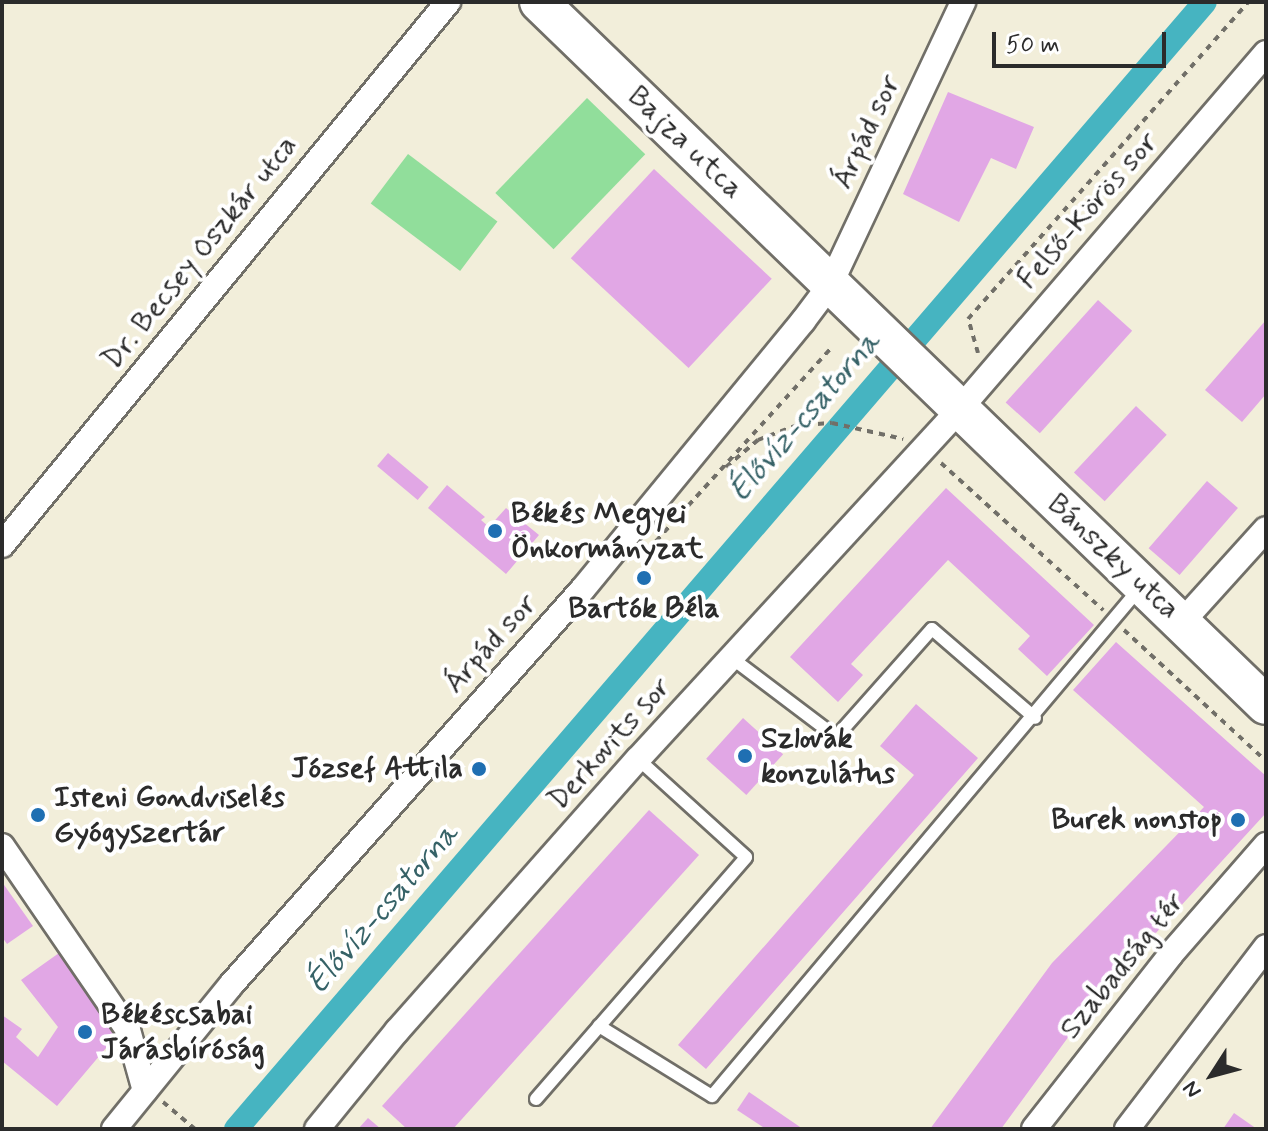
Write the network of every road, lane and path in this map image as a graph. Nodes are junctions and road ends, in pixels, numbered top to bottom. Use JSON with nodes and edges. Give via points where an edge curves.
{"nodes":[{"id":1,"x":448,"y":2,"type":"edge"},
{"id":2,"x":539,"y":2,"type":"edge"},
{"id":3,"x":963,"y":2,"type":"edge"},
{"id":4,"x":1248,"y":2,"type":"edge"},
{"id":5,"x":1265,"y":55,"type":"edge"},
{"id":6,"x":830,"y":285,"type":"junction"},
{"id":7,"x":832,"y":347,"type":"dead end"},
{"id":8,"x":986,"y":378,"type":"junction"},
{"id":9,"x":946,"y":398,"type":"junction"},
{"id":10,"x":923,"y":450,"type":"junction"},
{"id":11,"x":973,"y":490,"type":"dead end"},
{"id":12,"x":1266,"y":529,"type":"edge"},
{"id":13,"x":2,"y":545,"type":"edge"},
{"id":14,"x":1142,"y":585,"type":"junction"},
{"id":15,"x":1182,"y":622,"type":"junction"},
{"id":16,"x":733,"y":659,"type":"junction"},
{"id":17,"x":1266,"y":705,"type":"edge"},
{"id":18,"x":1035,"y":718,"type":"junction"},
{"id":19,"x":638,"y":759,"type":"junction"},
{"id":20,"x":1266,"y":845,"type":"edge"},
{"id":21,"x":2,"y":846,"type":"edge"},
{"id":22,"x":1258,"y":865,"type":"edge"},
{"id":23,"x":1266,"y":947,"type":"edge"},
{"id":24,"x":599,"y":1026,"type":"junction"},
{"id":25,"x":154,"y":1097,"type":"junction"},
{"id":26,"x":536,"y":1099,"type":"dead end"},
{"id":27,"x":114,"y":1129,"type":"edge"},
{"id":28,"x":195,"y":1129,"type":"edge"},
{"id":29,"x":317,"y":1129,"type":"edge"},
{"id":30,"x":1034,"y":1129,"type":"edge"},
{"id":31,"x":1127,"y":1129,"type":"edge"}],
"edges":[{"from":1,"to":13,"type":"street","name":"Dr. Becsey Oszkár utca"},
{"from":2,"to":6,"type":"main road","name":"Bajza utca"},
{"from":3,"to":6,"type":"street","name":"Árpád sor"},
{"from":4,"to":8,"type":"path","via":[[968,319]]},
{"from":5,"to":8,"type":"street","name":"Felső-Körös sor"},
{"from":6,"to":9,"type":"main road","name":"Bajza utca"},
{"from":6,"to":25,"type":"street","name":"Árpád sor","via":[[582,590],[231,985]]},
{"from":7,"to":10,"type":"path","via":[[712,478],[758,440],[794,426],[866,427]]},
{"from":8,"to":9,"type":"street","name":"Felső-Körös sor"},
{"from":9,"to":10,"type":"street","name":"Derkovits sor"},
{"from":9,"to":14,"type":"main road","name":"Bánszky utca"},
{"from":10,"to":11,"type":"path"},
{"from":10,"to":16,"type":"street","name":"Derkovits sor"},
{"from":12,"to":15,"type":"street"},
{"from":14,"to":15,"type":"main road","name":"Bánszky utca"},
{"from":14,"to":18,"type":"lane"},
{"from":15,"to":17,"type":"main road","name":"Bánszky utca"},
{"from":16,"to":18,"type":"lane","via":[[836,737],[932,629]]},
{"from":16,"to":19,"type":"street","name":"Derkovits sor"},
{"from":18,"to":24,"type":"lane","via":[[712,1096]]},
{"from":19,"to":24,"type":"lane","via":[[746,857]]},
{"from":19,"to":29,"type":"street","name":"Derkovits sor"},
{"from":20,"to":22,"type":"street","name":"Szabadság tér"},
{"from":21,"to":25,"type":"street","via":[[128,1030]]},
{"from":22,"to":30,"type":"street","name":"Szabadság tér"},
{"from":23,"to":31,"type":"street"},
{"from":24,"to":26,"type":"lane"},
{"from":25,"to":27,"type":"street","name":"Árpád sor"},
{"from":25,"to":28,"type":"path"}]}
